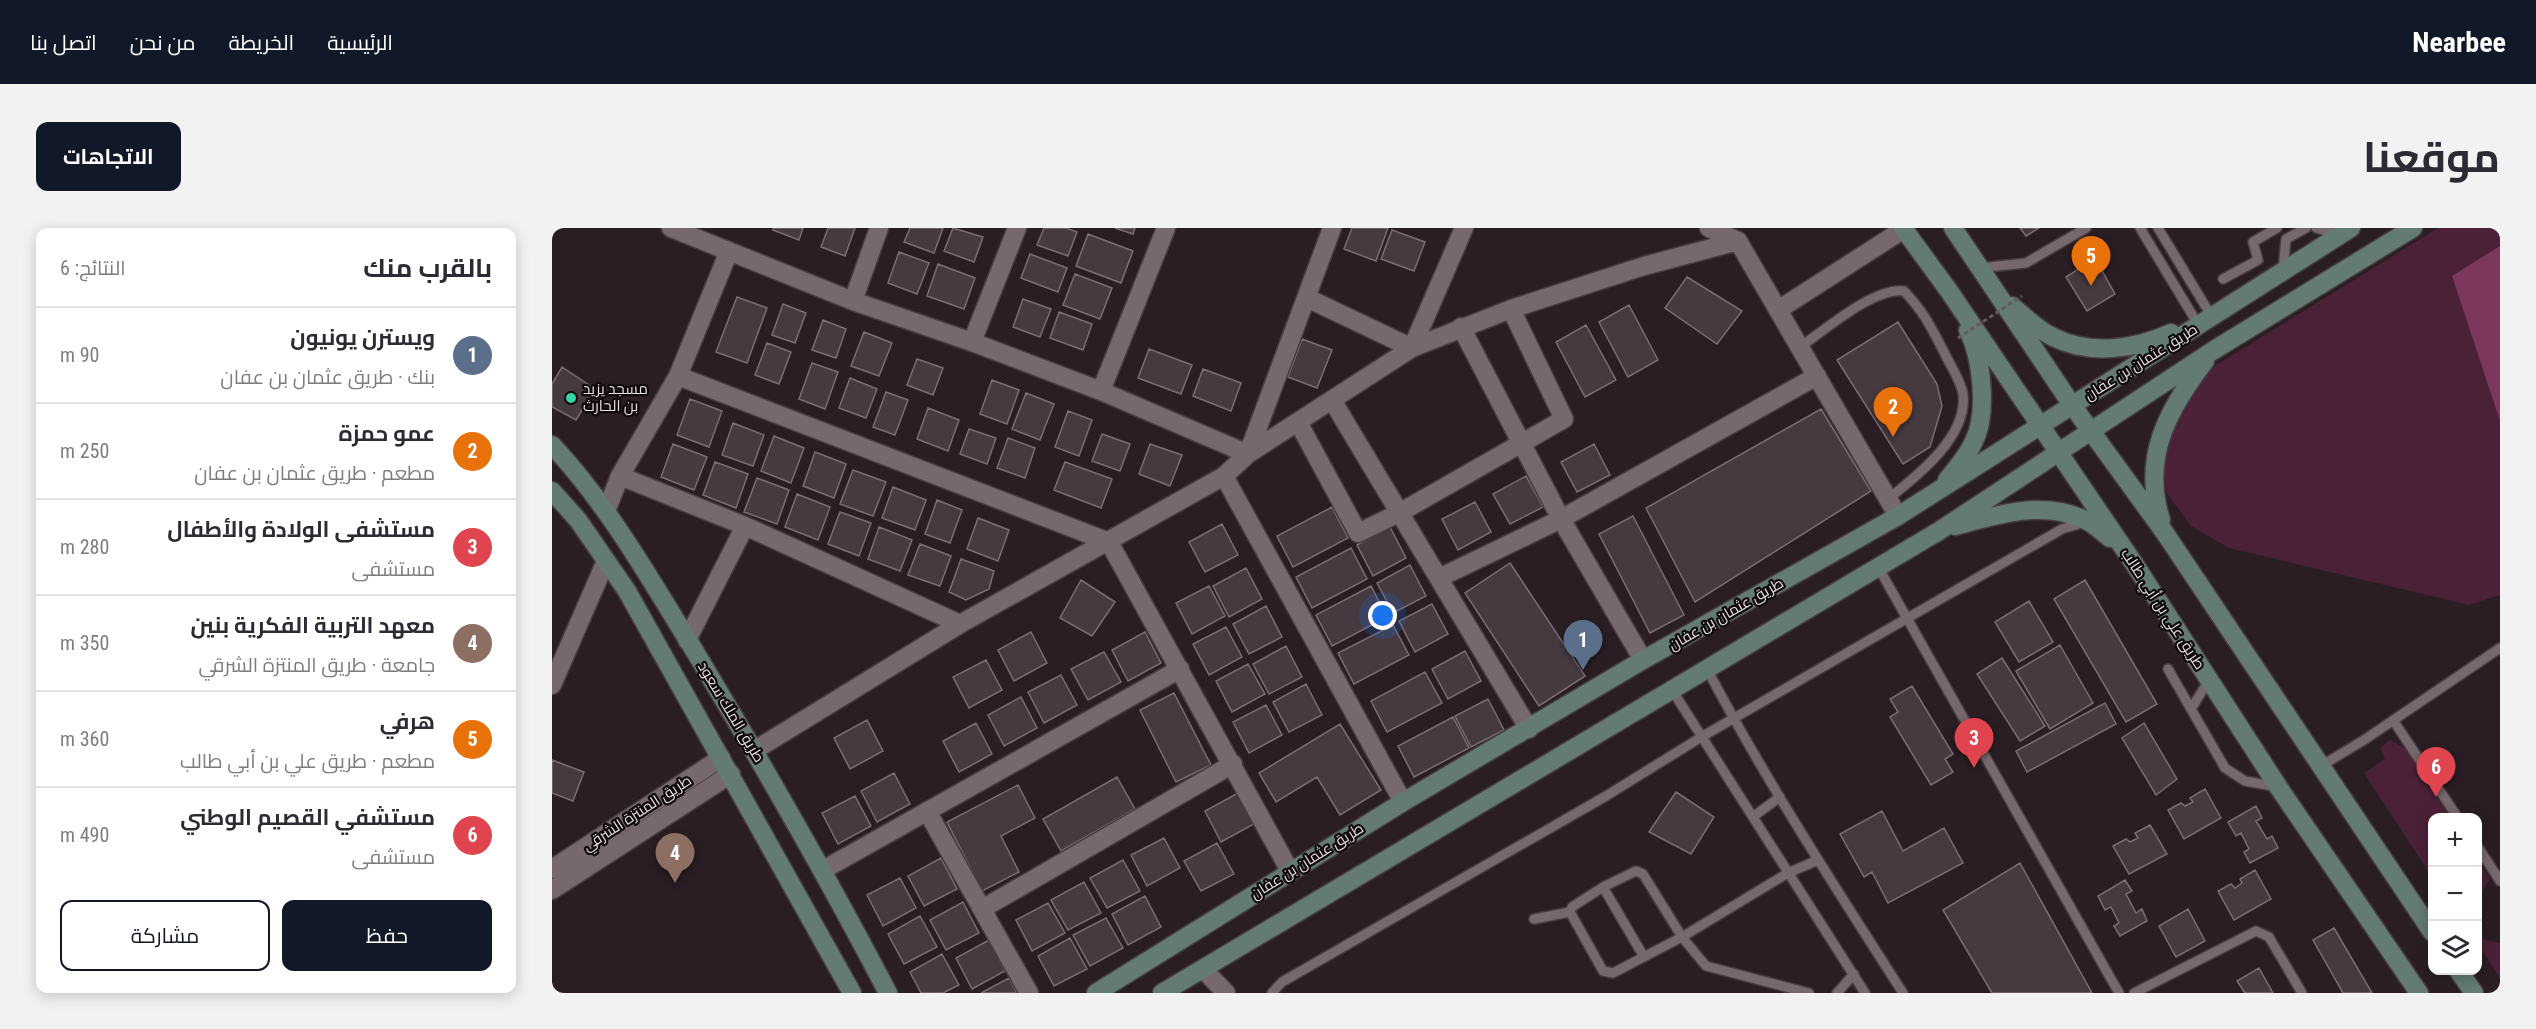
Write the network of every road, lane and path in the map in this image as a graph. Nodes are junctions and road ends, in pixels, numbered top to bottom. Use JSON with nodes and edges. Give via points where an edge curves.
{"nodes":[{"id":1,"x":671,"y":228,"type":"edge"},
{"id":2,"x":879,"y":228,"type":"edge"},
{"id":3,"x":1017,"y":228,"type":"edge"},
{"id":4,"x":1166,"y":228,"type":"edge"},
{"id":5,"x":1332,"y":228,"type":"edge"},
{"id":6,"x":1464,"y":228,"type":"edge"},
{"id":7,"x":1709,"y":228,"type":"edge"},
{"id":8,"x":1953,"y":228,"type":"edge"},
{"id":9,"x":2086,"y":228,"type":"edge"},
{"id":10,"x":2140,"y":228,"type":"edge"},
{"id":11,"x":2158,"y":228,"type":"edge"},
{"id":12,"x":2277,"y":228,"type":"edge"},
{"id":13,"x":2306,"y":228,"type":"edge"},
{"id":14,"x":2316,"y":228,"type":"edge"},
{"id":15,"x":2413,"y":228,"type":"edge"},
{"id":16,"x":1904,"y":229,"type":"edge"},
{"id":17,"x":2345,"y":231,"type":"edge"},
{"id":18,"x":1735,"y":235,"type":"edge"},
{"id":19,"x":729,"y":251,"type":"junction"},
{"id":20,"x":1979,"y":268,"type":"junction"},
{"id":21,"x":2283,"y":269,"type":"junction"},
{"id":22,"x":2223,"y":279,"type":"dead end"},
{"id":23,"x":1949,"y":291,"type":"junction"},
{"id":24,"x":1997,"y":294,"type":"junction"},
{"id":25,"x":2022,"y":296,"type":"dead end"},
{"id":26,"x":1307,"y":298,"type":"junction"},
{"id":27,"x":853,"y":301,"type":"junction"},
{"id":28,"x":1511,"y":309,"type":"junction"},
{"id":29,"x":1778,"y":310,"type":"junction"},
{"id":30,"x":2205,"y":321,"type":"junction"},
{"id":31,"x":1461,"y":327,"type":"junction"},
{"id":32,"x":2163,"y":336,"type":"junction"},
{"id":33,"x":1958,"y":338,"type":"dead end"},
{"id":34,"x":972,"y":342,"type":"junction"},
{"id":35,"x":1800,"y":347,"type":"junction"},
{"id":36,"x":1412,"y":348,"type":"junction"},
{"id":37,"x":2214,"y":350,"type":"junction"},
{"id":38,"x":678,"y":376,"type":"junction"},
{"id":39,"x":1817,"y":376,"type":"junction"},
{"id":40,"x":1101,"y":391,"type":"junction"},
{"id":41,"x":1332,"y":400,"type":"junction"},
{"id":42,"x":2072,"y":405,"type":"junction"},
{"id":43,"x":1298,"y":422,"type":"junction"},
{"id":44,"x":2041,"y":425,"type":"junction"},
{"id":45,"x":2090,"y":430,"type":"junction"},
{"id":46,"x":1522,"y":444,"type":"junction"},
{"id":47,"x":552,"y":445,"type":"edge"},
{"id":48,"x":2058,"y":453,"type":"junction"},
{"id":49,"x":1248,"y":454,"type":"junction"},
{"id":50,"x":620,"y":476,"type":"junction"},
{"id":51,"x":1224,"y":476,"type":"junction"},
{"id":52,"x":552,"y":491,"type":"edge"},
{"id":53,"x":1937,"y":491,"type":"junction"},
{"id":54,"x":1888,"y":499,"type":"junction"},
{"id":55,"x":606,"y":511,"type":"junction"},
{"id":56,"x":1400,"y":513,"type":"junction"},
{"id":57,"x":1898,"y":516,"type":"junction"},
{"id":58,"x":1561,"y":519,"type":"junction"},
{"id":59,"x":2088,"y":521,"type":"junction"},
{"id":60,"x":745,"y":526,"type":"junction"},
{"id":61,"x":1939,"y":531,"type":"junction"},
{"id":62,"x":2165,"y":533,"type":"junction"},
{"id":63,"x":1109,"y":542,"type":"junction"},
{"id":64,"x":606,"y":561,"type":"junction"},
{"id":65,"x":2135,"y":566,"type":"junction"},
{"id":66,"x":1878,"y":567,"type":"junction"},
{"id":67,"x":1439,"y":578,"type":"junction"},
{"id":68,"x":1907,"y":618,"type":"junction"},
{"id":69,"x":960,"y":624,"type":"junction"},
{"id":70,"x":687,"y":640,"type":"junction"},
{"id":71,"x":2500,"y":648,"type":"edge"},
{"id":72,"x":1643,"y":660,"type":"junction"},
{"id":73,"x":1180,"y":669,"type":"junction"},
{"id":74,"x":1707,"y":669,"type":"junction"},
{"id":75,"x":2168,"y":669,"type":"dead end"},
{"id":76,"x":554,"y":673,"type":"edge"},
{"id":77,"x":2209,"y":680,"type":"junction"},
{"id":78,"x":1672,"y":690,"type":"junction"},
{"id":79,"x":2191,"y":708,"type":"junction"},
{"id":80,"x":1734,"y":719,"type":"junction"},
{"id":81,"x":2393,"y":720,"type":"junction"},
{"id":82,"x":1529,"y":729,"type":"junction"},
{"id":83,"x":1703,"y":736,"type":"junction"},
{"id":84,"x":755,"y":750,"type":"junction"},
{"id":85,"x":721,"y":758,"type":"junction"},
{"id":86,"x":1233,"y":764,"type":"junction"},
{"id":87,"x":2321,"y":766,"type":"junction"},
{"id":88,"x":730,"y":774,"type":"junction"},
{"id":89,"x":2279,"y":788,"type":"junction"},
{"id":90,"x":1780,"y":797,"type":"junction"},
{"id":91,"x":1402,"y":802,"type":"junction"},
{"id":92,"x":927,"y":811,"type":"junction"},
{"id":93,"x":2455,"y":813,"type":"edge"},
{"id":94,"x":1754,"y":816,"type":"junction"},
{"id":95,"x":2482,"y":853,"type":"edge"},
{"id":96,"x":1818,"y":860,"type":"junction"},
{"id":97,"x":552,"y":869,"type":"edge"},
{"id":98,"x":824,"y":870,"type":"junction"},
{"id":99,"x":1290,"y":871,"type":"junction"},
{"id":100,"x":1788,"y":873,"type":"junction"},
{"id":101,"x":2500,"y":881,"type":"edge"},
{"id":102,"x":1603,"y":887,"type":"junction"},
{"id":103,"x":552,"y":890,"type":"edge"},
{"id":104,"x":982,"y":909,"type":"junction"},
{"id":105,"x":1570,"y":912,"type":"junction"},
{"id":106,"x":1534,"y":919,"type":"dead end"},
{"id":107,"x":2428,"y":925,"type":"edge"},
{"id":108,"x":1682,"y":937,"type":"junction"},
{"id":109,"x":1644,"y":957,"type":"junction"},
{"id":110,"x":1203,"y":969,"type":"junction"},
{"id":111,"x":1854,"y":974,"type":"junction"},
{"id":112,"x":2461,"y":975,"type":"edge"},
{"id":113,"x":852,"y":993,"type":"edge"},
{"id":114,"x":888,"y":993,"type":"edge"},
{"id":115,"x":1029,"y":993,"type":"edge"},
{"id":116,"x":1096,"y":993,"type":"edge"},
{"id":117,"x":1162,"y":993,"type":"edge"},
{"id":118,"x":1226,"y":993,"type":"edge"},
{"id":119,"x":1272,"y":993,"type":"edge"},
{"id":120,"x":1809,"y":993,"type":"edge"},
{"id":121,"x":1837,"y":993,"type":"edge"},
{"id":122,"x":1865,"y":993,"type":"edge"},
{"id":123,"x":1903,"y":993,"type":"edge"},
{"id":124,"x":2120,"y":993,"type":"edge"},
{"id":125,"x":2134,"y":993,"type":"edge"},
{"id":126,"x":2302,"y":993,"type":"edge"},
{"id":127,"x":2420,"y":993,"type":"edge"},
{"id":128,"x":2474,"y":993,"type":"edge"}],
"edges":[{"from":1,"to":19,"type":"street"},
{"from":2,"to":27,"type":"street"},
{"from":3,"to":34,"type":"street"},
{"from":4,"to":40,"type":"street"},
{"from":5,"to":26,"type":"street"},
{"from":6,"to":36,"type":"street"},
{"from":7,"to":18,"type":"street"},
{"from":8,"to":20,"type":"main road"},
{"from":9,"to":20,"type":"lane","via":[[2026,263]]},
{"from":10,"to":30,"type":"lane"},
{"from":11,"to":30,"type":"lane"},
{"from":12,"to":22,"type":"lane","via":[[2253,242],[2258,260]]},
{"from":13,"to":21,"type":"lane","via":[[2286,239]]},
{"from":14,"to":17,"type":"lane"},
{"from":15,"to":37,"type":"main road","name":"طريق عثمان بن عفان"},
{"from":16,"to":23,"type":"main road","name":"طريق علي بن أبي طالب"},
{"from":16,"to":29,"type":"street"},
{"from":17,"to":21,"type":"main road","name":"طريق عثمان بن عفان"},
{"from":18,"to":28,"type":"street"},
{"from":18,"to":29,"type":"street"},
{"from":19,"to":27,"type":"street"},
{"from":19,"to":38,"type":"street"},
{"from":20,"to":24,"type":"main road"},
{"from":21,"to":30,"type":"main road","name":"طريق عثمان بن عفان"},
{"from":23,"to":44,"type":"main road","name":"طريق علي بن أبي طالب"},
{"from":23,"to":53,"type":"main road","via":[[1972,339],[1983,402],[1975,440]]},
{"from":24,"to":32,"type":"main road","via":[[2054,337],[2078,345],[2128,347]]},
{"from":24,"to":42,"type":"main road"},
{"from":25,"to":33,"type":"path","bridge":true},
{"from":26,"to":36,"type":"street"},
{"from":26,"to":49,"type":"street"},
{"from":27,"to":34,"type":"street"},
{"from":28,"to":31,"type":"street"},
{"from":28,"to":46,"type":"street","via":[[1564,419]]},
{"from":29,"to":35,"type":"street"},
{"from":30,"to":32,"type":"main road","name":"طريق عثمان بن عفان"},
{"from":31,"to":36,"type":"street"},
{"from":31,"to":46,"type":"street"},
{"from":32,"to":42,"type":"main road","name":"طريق عثمان بن عفان"},
{"from":34,"to":40,"type":"street"},
{"from":35,"to":39,"type":"street"},
{"from":35,"to":54,"type":"lane","via":[[1852,311],[1894,290],[1904,291],[1923,312],[1963,392],[1961,417],[1947,443],[1924,471]]},
{"from":36,"to":41,"type":"street"},
{"from":37,"to":45,"type":"main road","name":"طريق عثمان بن عفان"},
{"from":37,"to":62,"type":"main road","via":[[2181,392],[2162,429],[2156,464],[2156,503]]},
{"from":38,"to":50,"type":"street"},
{"from":38,"to":63,"type":"street"},
{"from":39,"to":54,"type":"street"},
{"from":39,"to":58,"type":"street"},
{"from":40,"to":49,"type":"street"},
{"from":41,"to":43,"type":"street"},
{"from":41,"to":56,"type":"street"},
{"from":42,"to":44,"type":"main road","name":"طريق عثمان بن عفان"},
{"from":42,"to":45,"type":"main road"},
{"from":43,"to":49,"type":"street"},
{"from":43,"to":56,"type":"street","via":[[1358,533]]},
{"from":44,"to":48,"type":"main road","name":"طريق علي بن أبي طالب"},
{"from":44,"to":53,"type":"main road","name":"طريق عثمان بن عفان"},
{"from":45,"to":48,"type":"main road","name":"طريق عثمان بن عفان"},
{"from":45,"to":62,"type":"main road"},
{"from":46,"to":56,"type":"street"},
{"from":46,"to":58,"type":"street"},
{"from":47,"to":55,"type":"main road","name":"طريق الملك سعود"},
{"from":48,"to":61,"type":"main road","name":"طريق عثمان بن عفان"},
{"from":48,"to":65,"type":"main road","name":"طريق علي بن أبي طالب"},
{"from":49,"to":51,"type":"street"},
{"from":50,"to":55,"type":"street"},
{"from":50,"to":60,"type":"street"},
{"from":51,"to":63,"type":"street"},
{"from":51,"to":91,"type":"street"},
{"from":52,"to":64,"type":"main road","name":"طريق الملك سعود"},
{"from":53,"to":57,"type":"main road","name":"طريق عثمان بن عفان"},
{"from":54,"to":57,"type":"street"},
{"from":55,"to":70,"type":"main road","name":"طريق الملك سعود"},
{"from":56,"to":67,"type":"street"},
{"from":57,"to":72,"type":"main road","name":"طريق عثمان بن عفان"},
{"from":58,"to":67,"type":"street"},
{"from":58,"to":72,"type":"street"},
{"from":59,"to":61,"type":"main road","via":[[2047,508],[2001,514]]},
{"from":59,"to":65,"type":"main road"},
{"from":59,"to":68,"type":"lane","via":[[2062,529]]},
{"from":60,"to":69,"type":"street"},
{"from":60,"to":70,"type":"street"},
{"from":61,"to":66,"type":"main road","name":"طريق عثمان بن عفان"},
{"from":62,"to":87,"type":"main road"},
{"from":63,"to":69,"type":"street"},
{"from":63,"to":73,"type":"street"},
{"from":64,"to":76,"type":"street"},
{"from":64,"to":85,"type":"main road","name":"طريق الملك سعود","via":[[627,591]]},
{"from":65,"to":77,"type":"main road","name":"طريق علي بن أبي طالب"},
{"from":66,"to":68,"type":"lane"},
{"from":66,"to":74,"type":"main road","name":"طريق عثمان بن عفان"},
{"from":67,"to":82,"type":"street"},
{"from":68,"to":80,"type":"lane"},
{"from":68,"to":124,"type":"lane"},
{"from":69,"to":84,"type":"street"},
{"from":70,"to":84,"type":"main road","name":"طريق الملك سعود"},
{"from":71,"to":81,"type":"lane"},
{"from":72,"to":82,"type":"main road","name":"طريق عثمان بن عفان"},
{"from":73,"to":86,"type":"street"},
{"from":73,"to":92,"type":"street"},
{"from":74,"to":78,"type":"main road","name":"طريق عثمان بن عفان"},
{"from":74,"to":80,"type":"lane"},
{"from":75,"to":79,"type":"lane"},
{"from":77,"to":79,"type":"lane"},
{"from":77,"to":89,"type":"main road","name":"طريق علي بن أبي طالب"},
{"from":78,"to":83,"type":"lane"},
{"from":78,"to":110,"type":"main road","name":"طريق عثمان بن عفان"},
{"from":79,"to":89,"type":"lane","via":[[2224,768],[2245,781]]},
{"from":80,"to":83,"type":"lane"},
{"from":80,"to":90,"type":"lane"},
{"from":81,"to":87,"type":"lane"},
{"from":81,"to":93,"type":"lane"},
{"from":82,"to":91,"type":"main road","name":"طريق عثمان بن عفان"},
{"from":83,"to":94,"type":"lane"},
{"from":83,"to":119,"type":"lane","via":[[1282,982]]},
{"from":84,"to":98,"type":"main road","name":"طريق الملك سعود"},
{"from":85,"to":88,"type":"main road","name":"طريق الملك سعود"},
{"from":85,"to":97,"type":"street","name":"طريق المنتزة الشرقي"},
{"from":86,"to":99,"type":"street"},
{"from":86,"to":104,"type":"street"},
{"from":87,"to":107,"type":"main road"},
{"from":88,"to":103,"type":"street"},
{"from":88,"to":113,"type":"main road","name":"طريق الملك سعود"},
{"from":89,"to":127,"type":"main road","name":"طريق علي بن أبي طالب"},
{"from":90,"to":94,"type":"lane"},
{"from":90,"to":96,"type":"lane"},
{"from":91,"to":99,"type":"main road","name":"طريق عثمان بن عفان"},
{"from":92,"to":98,"type":"street"},
{"from":92,"to":104,"type":"street"},
{"from":94,"to":100,"type":"lane"},
{"from":95,"to":101,"type":"lane"},
{"from":96,"to":100,"type":"lane"},
{"from":96,"to":123,"type":"lane"},
{"from":98,"to":114,"type":"main road","name":"طريق الملك سعود"},
{"from":99,"to":116,"type":"main road","name":"طريق عثمان بن عفان"},
{"from":100,"to":108,"type":"lane"},
{"from":100,"to":111,"type":"lane"},
{"from":102,"to":105,"type":"lane"},
{"from":102,"to":108,"type":"lane","via":[[1636,871],[1643,874]]},
{"from":102,"to":109,"type":"lane"},
{"from":104,"to":115,"type":"street"},
{"from":105,"to":106,"type":"lane"},
{"from":105,"to":109,"type":"lane","via":[[1603,971],[1612,973]]},
{"from":108,"to":109,"type":"lane"},
{"from":108,"to":120,"type":"lane","via":[[1706,966]]},
{"from":110,"to":117,"type":"main road","name":"طريق عثمان بن عفان"},
{"from":110,"to":118,"type":"street"},
{"from":111,"to":121,"type":"lane"},
{"from":111,"to":122,"type":"lane"},
{"from":112,"to":128,"type":"main road"},
{"from":125,"to":126,"type":"lane","via":[[2256,931],[2269,937]]}]}
